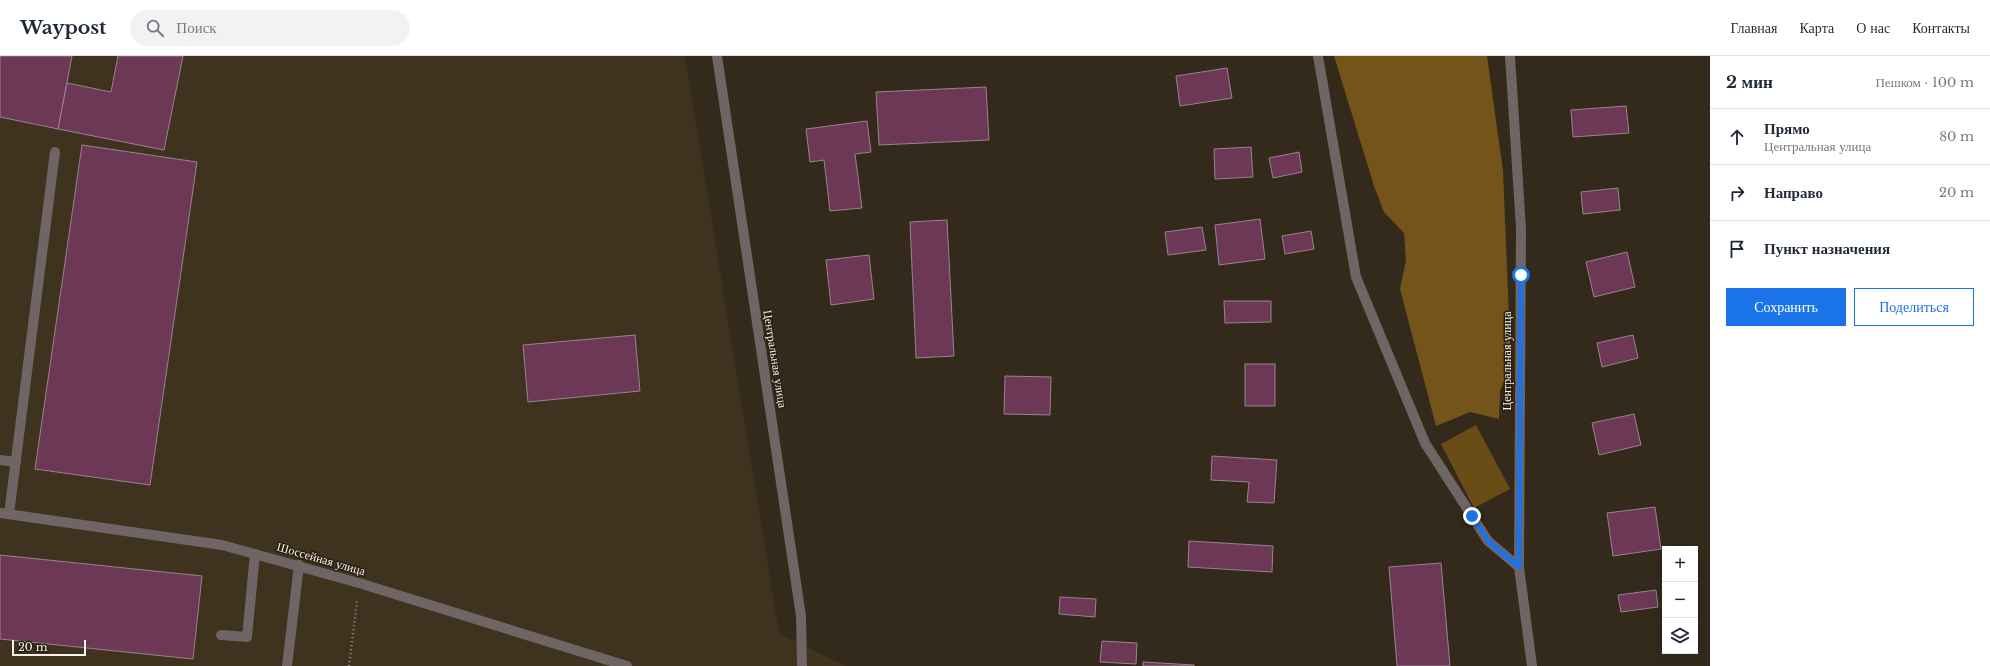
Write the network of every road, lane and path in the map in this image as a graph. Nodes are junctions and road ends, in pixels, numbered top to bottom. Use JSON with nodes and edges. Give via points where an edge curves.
{"nodes":[{"id":1,"x":717,"y":56,"type":"edge"},
{"id":2,"x":1318,"y":56,"type":"edge"},
{"id":3,"x":1510,"y":56,"type":"edge"},
{"id":4,"x":55,"y":152,"type":"dead end"},
{"id":5,"x":0,"y":460,"type":"edge"},
{"id":6,"x":16,"y":462,"type":"junction"},
{"id":7,"x":5,"y":513,"type":"edge"},
{"id":8,"x":254,"y":554,"type":"junction"},
{"id":9,"x":299,"y":566,"type":"junction"},
{"id":10,"x":1519,"y":567,"type":"junction"},
{"id":11,"x":359,"y":583,"type":"junction"},
{"id":12,"x":221,"y":635,"type":"dead end"},
{"id":13,"x":287,"y":666,"type":"edge"},
{"id":14,"x":349,"y":666,"type":"edge"},
{"id":15,"x":627,"y":666,"type":"edge"},
{"id":16,"x":802,"y":666,"type":"edge"},
{"id":17,"x":1532,"y":666,"type":"edge"}],
"edges":[{"from":1,"to":16,"type":"street","name":"Центральная улица","via":[[801,616]]},
{"from":2,"to":10,"type":"street","via":[[1356,277],[1425,443],[1488,541]]},
{"from":3,"to":10,"type":"street","name":"Центральная улица","via":[[1521,229]]},
{"from":4,"to":6,"type":"street"},
{"from":5,"to":6,"type":"street"},
{"from":6,"to":7,"type":"street"},
{"from":7,"to":8,"type":"street","name":"Шоссейная улица","via":[[222,546]]},
{"from":8,"to":9,"type":"street","name":"Шоссейная улица"},
{"from":8,"to":12,"type":"street","via":[[248,637]]},
{"from":9,"to":11,"type":"street","name":"Шоссейная улица"},
{"from":9,"to":13,"type":"street"},
{"from":10,"to":17,"type":"street","name":"Центральная улица"},
{"from":11,"to":14,"type":"path"},
{"from":11,"to":15,"type":"street","name":"Шоссейная улица"}]}
